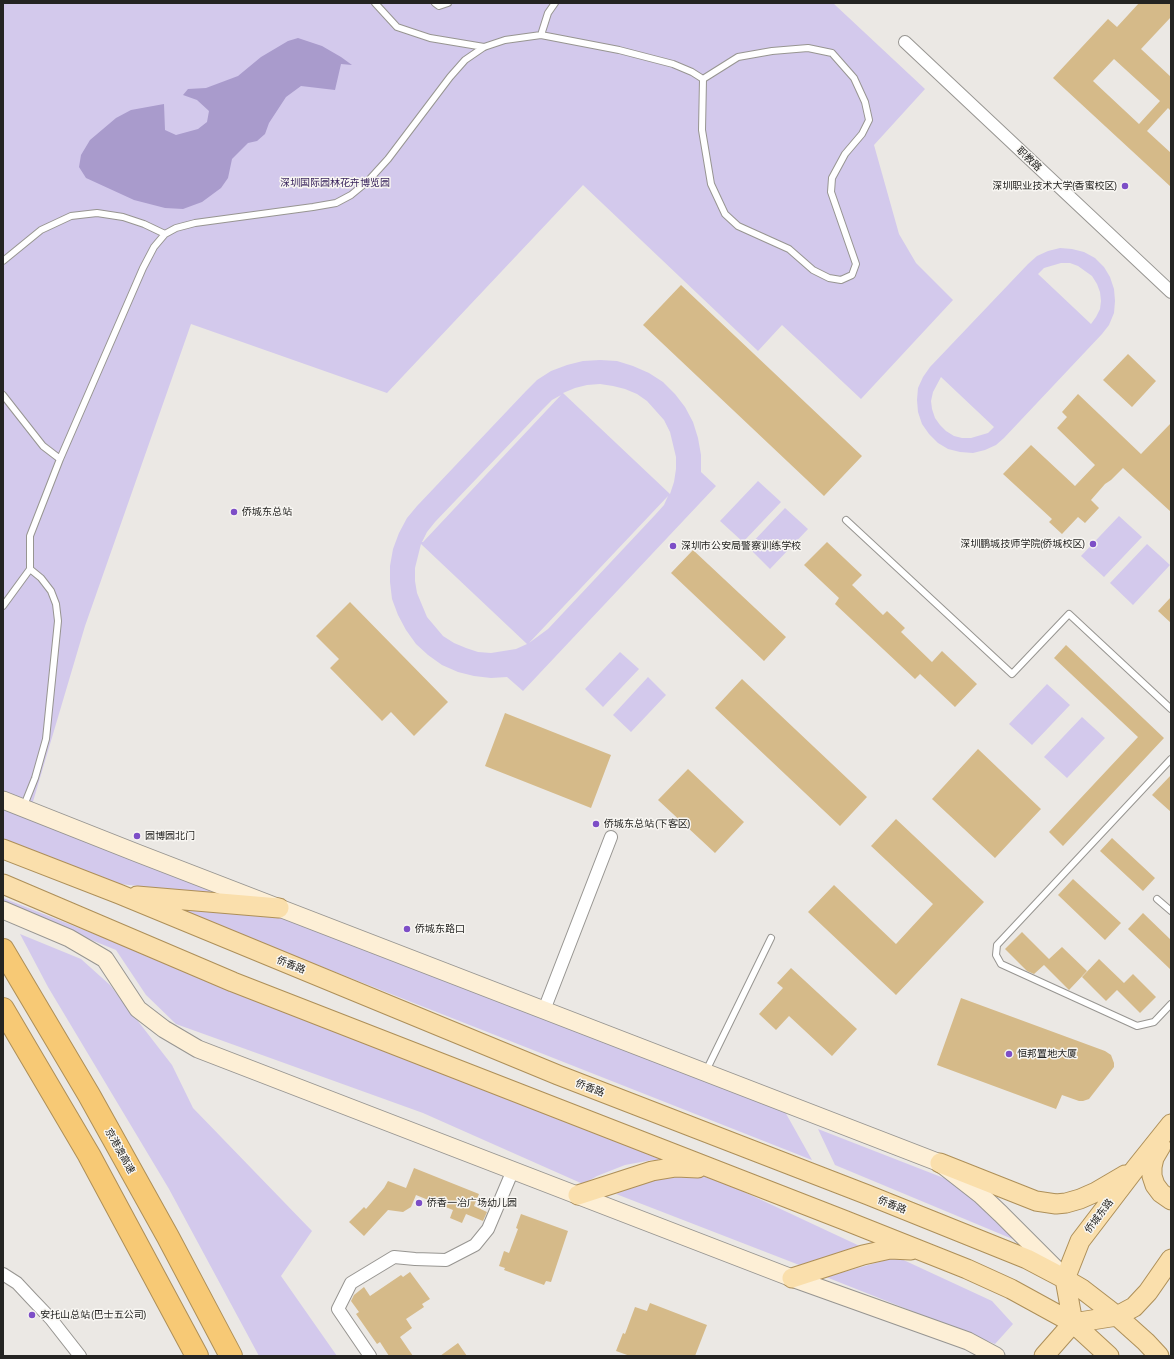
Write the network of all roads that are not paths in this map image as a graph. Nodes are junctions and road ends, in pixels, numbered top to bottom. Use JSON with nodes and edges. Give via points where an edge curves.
{"nodes":[{"id":1,"x":375,"y":3,"type":"edge"},
{"id":2,"x":435,"y":3,"type":"edge"},
{"id":3,"x":448,"y":3,"type":"edge"},
{"id":4,"x":555,"y":3,"type":"edge"},
{"id":5,"x":540,"y":35,"type":"junction"},
{"id":6,"x":905,"y":42,"type":"dead end"},
{"id":7,"x":484,"y":47,"type":"junction"},
{"id":8,"x":703,"y":79,"type":"junction"},
{"id":9,"x":165,"y":234,"type":"junction"},
{"id":10,"x":3,"y":261,"type":"edge"},
{"id":11,"x":1171,"y":292,"type":"edge"},
{"id":12,"x":3,"y":395,"type":"edge"},
{"id":13,"x":60,"y":459,"type":"junction"},
{"id":14,"x":846,"y":520,"type":"dead end"},
{"id":15,"x":30,"y":568,"type":"junction"},
{"id":16,"x":3,"y":606,"type":"edge"},
{"id":17,"x":1171,"y":709,"type":"edge"},
{"id":18,"x":1171,"y":759,"type":"edge"},
{"id":19,"x":3,"y":800,"type":"edge"},
{"id":20,"x":23,"y":808,"type":"junction"},
{"id":21,"x":610,"y":837,"type":"dead end"},
{"id":22,"x":3,"y":849,"type":"edge"},
{"id":23,"x":3,"y":884,"type":"edge"},
{"id":24,"x":119,"y":894,"type":"junction"},
{"id":25,"x":1157,"y":899,"type":"dead end"},
{"id":26,"x":279,"y":908,"type":"junction"},
{"id":27,"x":3,"y":910,"type":"edge"},
{"id":28,"x":1171,"y":912,"type":"edge"},
{"id":29,"x":771,"y":938,"type":"dead end"},
{"id":30,"x":3,"y":950,"type":"edge"},
{"id":31,"x":1171,"y":1004,"type":"edge"},
{"id":32,"x":3,"y":1009,"type":"edge"},
{"id":33,"x":544,"y":1010,"type":"junction"},
{"id":34,"x":705,"y":1072,"type":"junction"},
{"id":35,"x":1171,"y":1126,"type":"edge"},
{"id":36,"x":940,"y":1163,"type":"junction"},
{"id":37,"x":711,"y":1168,"type":"junction"},
{"id":38,"x":1135,"y":1169,"type":"junction"},
{"id":39,"x":513,"y":1170,"type":"junction"},
{"id":40,"x":578,"y":1195,"type":"junction"},
{"id":41,"x":1171,"y":1200,"type":"edge"},
{"id":42,"x":920,"y":1251,"type":"junction"},
{"id":43,"x":1171,"y":1259,"type":"edge"},
{"id":44,"x":3,"y":1274,"type":"edge"},
{"id":45,"x":1171,"y":1274,"type":"edge"},
{"id":46,"x":792,"y":1278,"type":"junction"},
{"id":47,"x":1065,"y":1278,"type":"junction"},
{"id":48,"x":1118,"y":1316,"type":"junction"},
{"id":49,"x":1073,"y":1323,"type":"junction"},
{"id":50,"x":80,"y":1356,"type":"edge"},
{"id":51,"x":197,"y":1356,"type":"edge"},
{"id":52,"x":231,"y":1356,"type":"edge"},
{"id":53,"x":370,"y":1356,"type":"edge"},
{"id":54,"x":996,"y":1356,"type":"edge"},
{"id":55,"x":1044,"y":1356,"type":"edge"},
{"id":56,"x":1109,"y":1356,"type":"edge"},
{"id":57,"x":1159,"y":1356,"type":"edge"}],
"edges":[{"from":1,"to":7,"type":"lane","via":[[397,27],[430,38]]},
{"from":2,"to":3,"type":"lane","via":[[440,6]]},
{"from":4,"to":5,"type":"lane","via":[[548,13]]},
{"from":5,"to":7,"type":"lane","via":[[505,40]]},
{"from":5,"to":8,"type":"lane","via":[[619,50],[673,64]]},
{"from":6,"to":11,"type":"street","name":"职教路"},
{"from":7,"to":9,"type":"lane","via":[[465,60],[388,159],[351,195],[336,203],[313,208],[196,223]]},
{"from":8,"to":8,"type":"lane","via":[[738,57],[808,48],[832,53],[854,78],[865,102],[869,120],[832,178],[831,192],[856,264],[852,275],[841,280],[829,278],[813,270],[789,249],[738,226],[725,214],[711,184],[702,130]]},
{"from":9,"to":10,"type":"lane","via":[[123,217],[97,213],[71,216],[41,230]]},
{"from":9,"to":13,"type":"lane","via":[[154,247],[143,268]]},
{"from":12,"to":13,"type":"lane","via":[[43,446]]},
{"from":13,"to":15,"type":"lane","via":[[30,536]]},
{"from":14,"to":17,"type":"lane","via":[[1012,674],[1069,614]]},
{"from":15,"to":16,"type":"lane"},
{"from":15,"to":20,"type":"lane","via":[[51,591],[58,621],[46,740]]},
{"from":18,"to":31,"type":"lane","via":[[997,945],[996,955],[1001,964],[1137,1026],[1154,1022]]},
{"from":19,"to":20,"type":"main road"},
{"from":20,"to":26,"type":"main road"},
{"from":21,"to":33,"type":"street"},
{"from":22,"to":24,"type":"main road","name":"侨香路"},
{"from":23,"to":37,"type":"main road","via":[[233,982]]},
{"from":24,"to":26,"type":"main road"},
{"from":24,"to":47,"type":"main road","name":"侨香路","via":[[558,1075],[1027,1259]]},
{"from":25,"to":28,"type":"lane"},
{"from":26,"to":33,"type":"main road"},
{"from":27,"to":39,"type":"main road","via":[[69,938],[106,959],[138,1009],[164,1029],[198,1049]]},
{"from":29,"to":34,"type":"lane"},
{"from":30,"to":52,"type":"highway","name":"京港澳高速","via":[[89,1095]]},
{"from":32,"to":51,"type":"highway","via":[[89,1154]]},
{"from":33,"to":34,"type":"main road"},
{"from":34,"to":36,"type":"main road"},
{"from":35,"to":38,"type":"main road","name":"侨城东路"},
{"from":35,"to":41,"type":"main road","via":[[1152,1167],[1155,1185]]},
{"from":36,"to":38,"type":"main road","via":[[1036,1201],[1056,1204],[1086,1197]]},
{"from":36,"to":47,"type":"main road","via":[[1002,1214]]},
{"from":37,"to":40,"type":"main road","via":[[676,1167],[652,1171]]},
{"from":37,"to":42,"type":"main road"},
{"from":38,"to":47,"type":"main road","name":"侨城东路","via":[[1080,1241]]},
{"from":39,"to":40,"type":"main road"},
{"from":39,"to":53,"type":"street","via":[[488,1229],[475,1245],[446,1260],[394,1257],[351,1283],[338,1309]]},
{"from":40,"to":46,"type":"main road"},
{"from":42,"to":46,"type":"main road","via":[[890,1249]]},
{"from":42,"to":49,"type":"main road","via":[[1011,1289]]},
{"from":43,"to":45,"type":"main road"},
{"from":43,"to":48,"type":"main road","via":[[1148,1292],[1134,1307]]},
{"from":44,"to":50,"type":"street","via":[[17,1283],[51,1319]]},
{"from":46,"to":54,"type":"main road","via":[[968,1341]]},
{"from":47,"to":48,"type":"main road","name":"侨香路"},
{"from":47,"to":49,"type":"main road"},
{"from":48,"to":49,"type":"main road"},
{"from":48,"to":57,"type":"main road","name":"侨香路"},
{"from":49,"to":55,"type":"main road"},
{"from":49,"to":56,"type":"main road"}]}
